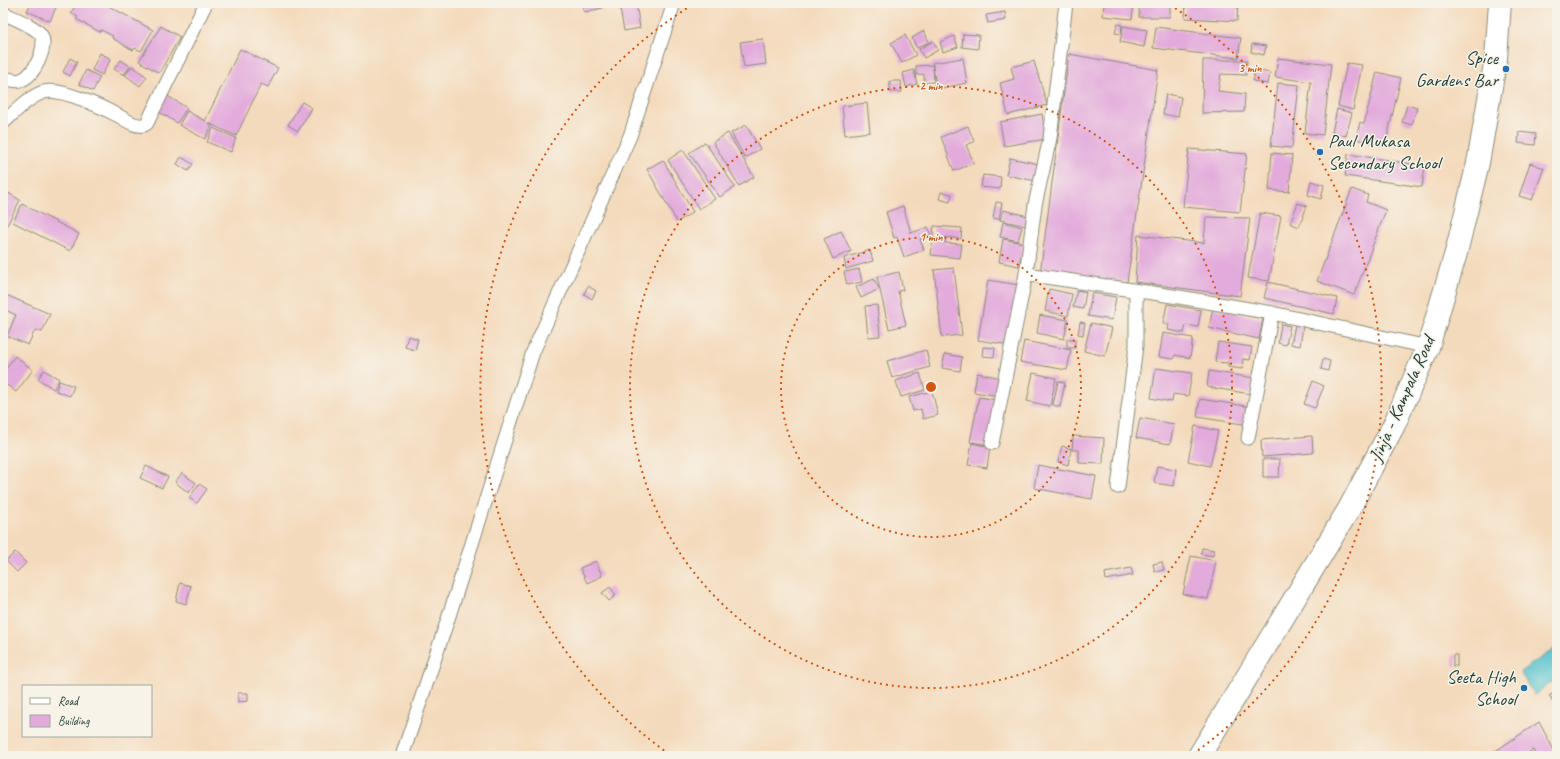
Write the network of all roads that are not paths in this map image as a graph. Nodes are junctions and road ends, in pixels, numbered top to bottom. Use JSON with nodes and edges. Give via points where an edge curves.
{"nodes":[{"id":1,"x":206,"y":3,"type":"edge"},
{"id":2,"x":674,"y":3,"type":"edge"},
{"id":3,"x":1066,"y":3,"type":"edge"},
{"id":4,"x":1500,"y":3,"type":"edge"},
{"id":5,"x":3,"y":12,"type":"edge"},
{"id":6,"x":3,"y":77,"type":"edge"},
{"id":7,"x":3,"y":123,"type":"edge"},
{"id":8,"x":1026,"y":274,"type":"junction"},
{"id":9,"x":1136,"y":291,"type":"junction"},
{"id":10,"x":1272,"y":313,"type":"junction"},
{"id":11,"x":1428,"y":347,"type":"junction"},
{"id":12,"x":1248,"y":438,"type":"dead end"},
{"id":13,"x":992,"y":443,"type":"dead end"},
{"id":14,"x":1118,"y":487,"type":"dead end"},
{"id":15,"x":402,"y":756,"type":"edge"},
{"id":16,"x":1199,"y":756,"type":"edge"}],
"edges":[{"from":1,"to":7,"type":"street","via":[[144,125],[134,125],[96,104],[55,91],[45,91],[32,98]]},
{"from":2,"to":15,"type":"street","via":[[630,136],[533,352]]},
{"from":3,"to":8,"type":"street","via":[[1050,138],[1035,205]]},
{"from":4,"to":11,"type":"highway","name":"Jinja - Kampala Road","via":[[1496,58],[1478,163],[1456,253]]},
{"from":5,"to":6,"type":"street","via":[[33,28],[41,34],[43,42],[42,53],[29,76],[21,80]]},
{"from":8,"to":9,"type":"street"},
{"from":8,"to":13,"type":"street"},
{"from":9,"to":10,"type":"street"},
{"from":9,"to":14,"type":"street","via":[[1136,346]]},
{"from":10,"to":11,"type":"street"},
{"from":10,"to":12,"type":"street"},
{"from":11,"to":16,"type":"highway","name":"Jinja - Kampala Road","via":[[1394,425],[1349,509]]}]}
